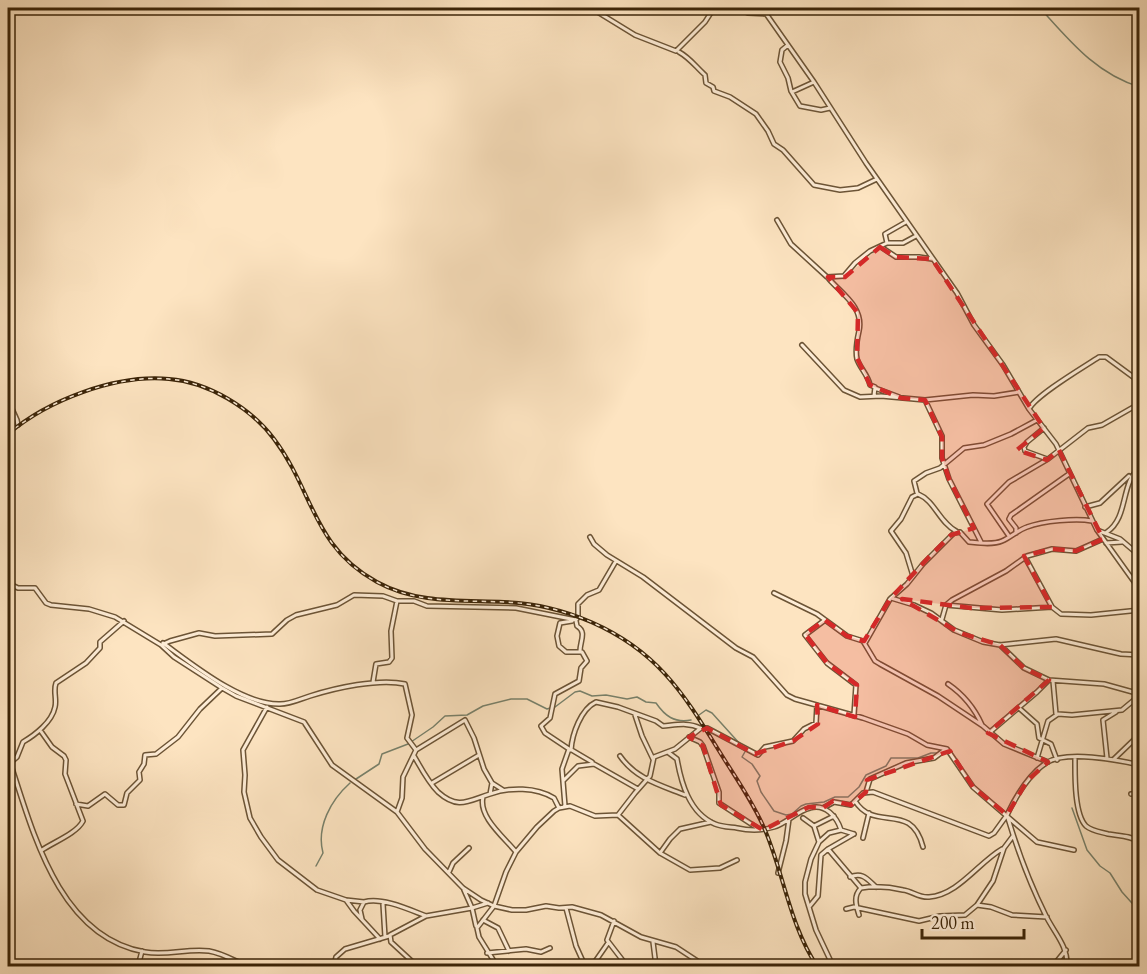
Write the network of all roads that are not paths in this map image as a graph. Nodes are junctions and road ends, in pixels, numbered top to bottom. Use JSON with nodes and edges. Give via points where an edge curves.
{"nodes":[{"id":1,"x":591,"y":8,"type":"edge"},
{"id":2,"x":714,"y":8,"type":"edge"},
{"id":3,"x":744,"y":8,"type":"edge"},
{"id":4,"x":762,"y":8,"type":"edge"},
{"id":5,"x":767,"y":14,"type":"junction"},
{"id":6,"x":788,"y":45,"type":"junction"},
{"id":7,"x":679,"y":52,"type":"dead end"},
{"id":8,"x":814,"y":82,"type":"junction"},
{"id":9,"x":792,"y":92,"type":"junction"},
{"id":10,"x":830,"y":108,"type":"junction"},
{"id":11,"x":877,"y":179,"type":"junction"},
{"id":12,"x":777,"y":220,"type":"dead end"},
{"id":13,"x":906,"y":222,"type":"junction"},
{"id":14,"x":916,"y":236,"type":"junction"},
{"id":15,"x":886,"y":243,"type":"junction"},
{"id":16,"x":880,"y":246,"type":"junction"},
{"id":17,"x":932,"y":259,"type":"junction"},
{"id":18,"x":828,"y":277,"type":"junction"},
{"id":19,"x":801,"y":345,"type":"dead end"},
{"id":20,"x":1140,"y":382,"type":"edge"},
{"id":21,"x":875,"y":388,"type":"junction"},
{"id":22,"x":1019,"y":392,"type":"junction"},
{"id":23,"x":874,"y":396,"type":"junction"},
{"id":24,"x":901,"y":398,"type":"junction"},
{"id":25,"x":8,"y":400,"type":"edge"},
{"id":26,"x":925,"y":400,"type":"junction"},
{"id":27,"x":1137,"y":405,"type":"dead end"},
{"id":28,"x":1029,"y":409,"type":"junction"},
{"id":29,"x":1037,"y":420,"type":"junction"},
{"id":30,"x":18,"y":425,"type":"dead end"},
{"id":31,"x":1044,"y":428,"type":"junction"},
{"id":32,"x":1059,"y":450,"type":"junction"},
{"id":33,"x":1048,"y":459,"type":"junction"},
{"id":34,"x":945,"y":464,"type":"junction"},
{"id":35,"x":1140,"y":467,"type":"edge"},
{"id":36,"x":1069,"y":474,"type":"junction"},
{"id":37,"x":1131,"y":475,"type":"junction"},
{"id":38,"x":917,"y":494,"type":"junction"},
{"id":39,"x":1085,"y":507,"type":"junction"},
{"id":40,"x":1092,"y":521,"type":"junction"},
{"id":41,"x":1097,"y":530,"type":"junction"},
{"id":42,"x":958,"y":531,"type":"junction"},
{"id":43,"x":1107,"y":532,"type":"junction"},
{"id":44,"x":1016,"y":533,"type":"junction"},
{"id":45,"x":1009,"y":536,"type":"junction"},
{"id":46,"x":590,"y":537,"type":"dead end"},
{"id":47,"x":1103,"y":538,"type":"junction"},
{"id":48,"x":1124,"y":542,"type":"junction"},
{"id":49,"x":981,"y":543,"type":"junction"},
{"id":50,"x":1106,"y":543,"type":"junction"},
{"id":51,"x":1140,"y":556,"type":"edge"},
{"id":52,"x":1025,"y":557,"type":"junction"},
{"id":53,"x":616,"y":561,"type":"junction"},
{"id":54,"x":914,"y":576,"type":"junction"},
{"id":55,"x":8,"y":583,"type":"edge"},
{"id":56,"x":1139,"y":589,"type":"edge"},
{"id":57,"x":774,"y":593,"type":"dead end"},
{"id":58,"x":891,"y":598,"type":"junction"},
{"id":59,"x":398,"y":601,"type":"junction"},
{"id":60,"x":946,"y":605,"type":"junction"},
{"id":61,"x":1052,"y":607,"type":"junction"},
{"id":62,"x":1140,"y":610,"type":"edge"},
{"id":63,"x":575,"y":620,"type":"junction"},
{"id":64,"x":825,"y":620,"type":"junction"},
{"id":65,"x":942,"y":620,"type":"junction"},
{"id":66,"x":124,"y":621,"type":"junction"},
{"id":67,"x":865,"y":643,"type":"junction"},
{"id":68,"x":162,"y":644,"type":"junction"},
{"id":69,"x":1000,"y":645,"type":"junction"},
{"id":70,"x":580,"y":651,"type":"junction"},
{"id":71,"x":1140,"y":655,"type":"edge"},
{"id":72,"x":1051,"y":680,"type":"junction"},
{"id":73,"x":374,"y":682,"type":"junction"},
{"id":74,"x":948,"y":684,"type":"dead end"},
{"id":75,"x":222,"y":688,"type":"junction"},
{"id":76,"x":1140,"y":695,"type":"edge"},
{"id":77,"x":817,"y":705,"type":"junction"},
{"id":78,"x":267,"y":707,"type":"junction"},
{"id":79,"x":1019,"y":708,"type":"junction"},
{"id":80,"x":1117,"y":711,"type":"junction"},
{"id":81,"x":1056,"y":714,"type":"junction"},
{"id":82,"x":636,"y":715,"type":"junction"},
{"id":83,"x":854,"y":715,"type":"junction"},
{"id":84,"x":983,"y":726,"type":"junction"},
{"id":85,"x":701,"y":728,"type":"junction"},
{"id":86,"x":40,"y":730,"type":"junction"},
{"id":87,"x":990,"y":732,"type":"junction"},
{"id":88,"x":1140,"y":734,"type":"edge"},
{"id":89,"x":689,"y":737,"type":"junction"},
{"id":90,"x":1042,"y":740,"type":"junction"},
{"id":91,"x":570,"y":749,"type":"junction"},
{"id":92,"x":946,"y":749,"type":"junction"},
{"id":93,"x":416,"y":750,"type":"junction"},
{"id":94,"x":669,"y":753,"type":"junction"},
{"id":95,"x":479,"y":755,"type":"junction"},
{"id":96,"x":8,"y":756,"type":"edge"},
{"id":97,"x":414,"y":756,"type":"junction"},
{"id":98,"x":620,"y":756,"type":"dead end"},
{"id":99,"x":1037,"y":758,"type":"junction"},
{"id":100,"x":1075,"y":758,"type":"junction"},
{"id":101,"x":1107,"y":758,"type":"junction"},
{"id":102,"x":653,"y":759,"type":"junction"},
{"id":103,"x":1113,"y":759,"type":"junction"},
{"id":104,"x":1057,"y":760,"type":"junction"},
{"id":105,"x":1048,"y":762,"type":"junction"},
{"id":106,"x":10,"y":763,"type":"junction"},
{"id":107,"x":594,"y":764,"type":"junction"},
{"id":108,"x":1140,"y":765,"type":"edge"},
{"id":109,"x":564,"y":781,"type":"junction"},
{"id":110,"x":647,"y":781,"type":"junction"},
{"id":111,"x":492,"y":783,"type":"junction"},
{"id":112,"x":431,"y":784,"type":"junction"},
{"id":113,"x":638,"y":789,"type":"junction"},
{"id":114,"x":505,"y":790,"type":"junction"},
{"id":115,"x":866,"y":792,"type":"junction"},
{"id":116,"x":1140,"y":793,"type":"edge"},
{"id":117,"x":490,"y":794,"type":"junction"},
{"id":118,"x":1131,"y":794,"type":"dead end"},
{"id":119,"x":687,"y":796,"type":"junction"},
{"id":120,"x":483,"y":797,"type":"junction"},
{"id":121,"x":855,"y":801,"type":"junction"},
{"id":122,"x":76,"y":804,"type":"junction"},
{"id":123,"x":566,"y":806,"type":"junction"},
{"id":124,"x":558,"y":808,"type":"junction"},
{"id":125,"x":823,"y":808,"type":"junction"},
{"id":126,"x":397,"y":812,"type":"junction"},
{"id":127,"x":869,"y":813,"type":"junction"},
{"id":128,"x":618,"y":816,"type":"junction"},
{"id":129,"x":834,"y":816,"type":"junction"},
{"id":130,"x":1007,"y":816,"type":"junction"},
{"id":131,"x":803,"y":818,"type":"dead end"},
{"id":132,"x":789,"y":819,"type":"junction"},
{"id":133,"x":711,"y":822,"type":"junction"},
{"id":134,"x":814,"y":826,"type":"junction"},
{"id":135,"x":840,"y":830,"type":"junction"},
{"id":136,"x":760,"y":831,"type":"junction"},
{"id":137,"x":1012,"y":836,"type":"junction"},
{"id":138,"x":863,"y":838,"type":"dead end"},
{"id":139,"x":819,"y":842,"type":"junction"},
{"id":140,"x":1140,"y":842,"type":"edge"},
{"id":141,"x":922,"y":847,"type":"dead end"},
{"id":142,"x":469,"y":848,"type":"dead end"},
{"id":143,"x":1004,"y":848,"type":"junction"},
{"id":144,"x":814,"y":849,"type":"junction"},
{"id":145,"x":828,"y":849,"type":"junction"},
{"id":146,"x":42,"y":850,"type":"junction"},
{"id":147,"x":1074,"y":850,"type":"dead end"},
{"id":148,"x":516,"y":852,"type":"junction"},
{"id":149,"x":660,"y":853,"type":"junction"},
{"id":150,"x":823,"y":853,"type":"junction"},
{"id":151,"x":737,"y":860,"type":"dead end"},
{"id":152,"x":449,"y":872,"type":"junction"},
{"id":153,"x":778,"y":873,"type":"dead end"},
{"id":154,"x":850,"y":877,"type":"junction"},
{"id":155,"x":463,"y":888,"type":"junction"},
{"id":156,"x":861,"y":888,"type":"junction"},
{"id":157,"x":876,"y":888,"type":"junction"},
{"id":158,"x":346,"y":900,"type":"junction"},
{"id":159,"x":364,"y":902,"type":"junction"},
{"id":160,"x":383,"y":903,"type":"junction"},
{"id":161,"x":488,"y":903,"type":"junction"},
{"id":162,"x":977,"y":905,"type":"junction"},
{"id":163,"x":494,"y":906,"type":"junction"},
{"id":164,"x":809,"y":907,"type":"junction"},
{"id":165,"x":472,"y":908,"type":"junction"},
{"id":166,"x":566,"y":908,"type":"junction"},
{"id":167,"x":857,"y":908,"type":"junction"},
{"id":168,"x":846,"y":909,"type":"dead end"},
{"id":169,"x":859,"y":915,"type":"dead end"},
{"id":170,"x":426,"y":916,"type":"junction"},
{"id":171,"x":1047,"y":917,"type":"junction"},
{"id":172,"x":362,"y":919,"type":"junction"},
{"id":173,"x":482,"y":919,"type":"junction"},
{"id":174,"x":614,"y":921,"type":"junction"},
{"id":175,"x":477,"y":928,"type":"junction"},
{"id":176,"x":387,"y":937,"type":"junction"},
{"id":177,"x":380,"y":939,"type":"junction"},
{"id":178,"x":653,"y":941,"type":"junction"},
{"id":179,"x":608,"y":943,"type":"junction"},
{"id":180,"x":550,"y":948,"type":"dead end"},
{"id":181,"x":142,"y":951,"type":"junction"},
{"id":182,"x":510,"y":951,"type":"junction"},
{"id":183,"x":1066,"y":951,"type":"junction"},
{"id":184,"x":487,"y":953,"type":"junction"},
{"id":185,"x":138,"y":966,"type":"edge"},
{"id":186,"x":247,"y":966,"type":"edge"},
{"id":187,"x":334,"y":966,"type":"edge"},
{"id":188,"x":417,"y":966,"type":"edge"},
{"id":189,"x":497,"y":966,"type":"edge"},
{"id":190,"x":585,"y":966,"type":"edge"},
{"id":191,"x":592,"y":966,"type":"edge"},
{"id":192,"x":627,"y":966,"type":"edge"},
{"id":193,"x":656,"y":966,"type":"edge"},
{"id":194,"x":705,"y":966,"type":"edge"},
{"id":195,"x":833,"y":966,"type":"edge"},
{"id":196,"x":1053,"y":966,"type":"edge"},
{"id":197,"x":1067,"y":966,"type":"edge"}],
"edges":[{"from":1,"to":2,"type":"street","via":[[635,35],[676,51]]},
{"from":3,"to":5,"type":"street","via":[[748,13]]},
{"from":4,"to":5,"type":"street"},
{"from":5,"to":6,"type":"street"},
{"from":6,"to":8,"type":"street"},
{"from":6,"to":9,"type":"street","via":[[782,50],[780,62]]},
{"from":7,"to":11,"type":"street","via":[[696,64],[713,90],[756,114],[774,144],[814,185],[840,190],[858,188]]},
{"from":8,"to":9,"type":"street"},
{"from":8,"to":10,"type":"street"},
{"from":9,"to":10,"type":"street","via":[[801,107],[824,111]]},
{"from":10,"to":11,"type":"street"},
{"from":11,"to":13,"type":"street"},
{"from":12,"to":18,"type":"street","via":[[791,244]]},
{"from":13,"to":14,"type":"street"},
{"from":13,"to":15,"type":"street","via":[[885,234]]},
{"from":14,"to":15,"type":"street","via":[[903,243]]},
{"from":14,"to":17,"type":"street"},
{"from":15,"to":16,"type":"street"},
{"from":16,"to":17,"type":"street","via":[[896,257]]},
{"from":16,"to":18,"type":"street","via":[[844,276]]},
{"from":17,"to":22,"type":"street"},
{"from":18,"to":21,"type":"street","via":[[854,305],[859,323],[857,358]]},
{"from":19,"to":23,"type":"street","via":[[844,390],[860,397]]},
{"from":20,"to":28,"type":"street","via":[[1106,357],[1099,357]]},
{"from":21,"to":23,"type":"street"},
{"from":21,"to":24,"type":"street"},
{"from":22,"to":26,"type":"street"},
{"from":22,"to":28,"type":"street"},
{"from":23,"to":24,"type":"street"},
{"from":24,"to":26,"type":"street"},
{"from":25,"to":30,"type":"street"},
{"from":26,"to":34,"type":"street","via":[[942,436]]},
{"from":27,"to":32,"type":"street","via":[[1102,425],[1088,428]]},
{"from":28,"to":29,"type":"street"},
{"from":29,"to":31,"type":"street"},
{"from":29,"to":34,"type":"street","via":[[990,443],[964,448]]},
{"from":31,"to":32,"type":"street"},
{"from":31,"to":33,"type":"street","via":[[1024,447],[1025,451]]},
{"from":32,"to":33,"type":"street"},
{"from":32,"to":36,"type":"street"},
{"from":33,"to":45,"type":"street","via":[[1009,482],[987,502]]},
{"from":34,"to":38,"type":"street","via":[[914,481]]},
{"from":34,"to":49,"type":"street"},
{"from":35,"to":37,"type":"street"},
{"from":36,"to":39,"type":"street"},
{"from":36,"to":44,"type":"street","via":[[1011,515]]},
{"from":37,"to":39,"type":"street","via":[[1100,503]]},
{"from":37,"to":43,"type":"street","via":[[1120,517]]},
{"from":38,"to":42,"type":"street"},
{"from":38,"to":54,"type":"street","via":[[891,531],[906,553]]},
{"from":39,"to":40,"type":"street"},
{"from":40,"to":41,"type":"street"},
{"from":40,"to":44,"type":"street","via":[[1046,522]]},
{"from":41,"to":43,"type":"street"},
{"from":41,"to":47,"type":"street"},
{"from":42,"to":49,"type":"street","via":[[969,542]]},
{"from":42,"to":54,"type":"street"},
{"from":43,"to":48,"type":"street"},
{"from":44,"to":45,"type":"street"},
{"from":45,"to":49,"type":"street","via":[[998,542]]},
{"from":46,"to":53,"type":"street","via":[[596,547]]},
{"from":47,"to":50,"type":"street"},
{"from":47,"to":52,"type":"street","via":[[1080,550],[1052,549]]},
{"from":48,"to":50,"type":"street"},
{"from":48,"to":51,"type":"street"},
{"from":50,"to":56,"type":"street"},
{"from":52,"to":60,"type":"street"},
{"from":52,"to":61,"type":"street"},
{"from":53,"to":63,"type":"street","via":[[602,587],[578,604]]},
{"from":53,"to":77,"type":"street","via":[[753,657],[787,696]]},
{"from":54,"to":58,"type":"street"},
{"from":55,"to":66,"type":"street","via":[[18,588],[35,588],[51,605],[99,611]]},
{"from":57,"to":64,"type":"street"},
{"from":58,"to":65,"type":"street","via":[[920,607]]},
{"from":58,"to":67,"type":"street"},
{"from":59,"to":63,"type":"street","via":[[432,607],[516,608]]},
{"from":59,"to":68,"type":"street","via":[[354,595],[337,605],[297,615],[272,634],[199,633]]},
{"from":59,"to":73,"type":"street","via":[[391,631],[392,658],[376,664]]},
{"from":60,"to":61,"type":"street","via":[[1002,610]]},
{"from":60,"to":65,"type":"street"},
{"from":61,"to":62,"type":"street","via":[[1061,614]]},
{"from":63,"to":70,"type":"street","via":[[583,634]]},
{"from":63,"to":70,"type":"street","via":[[560,623],[558,641],[566,652]]},
{"from":64,"to":67,"type":"street"},
{"from":64,"to":83,"type":"street","via":[[805,635],[827,663],[856,686]]},
{"from":65,"to":69,"type":"street","via":[[973,639]]},
{"from":66,"to":68,"type":"street"},
{"from":66,"to":86,"type":"street","via":[[100,642],[100,648],[86,663],[56,683],[56,707]]},
{"from":67,"to":84,"type":"street","via":[[875,661]]},
{"from":68,"to":73,"type":"street","via":[[216,681],[274,704]]},
{"from":68,"to":75,"type":"street","via":[[174,657]]},
{"from":69,"to":71,"type":"street","via":[[1056,639]]},
{"from":69,"to":72,"type":"street","via":[[1024,668]]},
{"from":70,"to":91,"type":"street","via":[[587,661],[579,681],[555,694],[550,718],[541,726]]},
{"from":72,"to":76,"type":"street","via":[[1104,684]]},
{"from":72,"to":79,"type":"street"},
{"from":72,"to":81,"type":"street"},
{"from":73,"to":93,"type":"street","via":[[406,686],[412,715],[407,738]]},
{"from":74,"to":84,"type":"street","via":[[973,706]]},
{"from":75,"to":78,"type":"street"},
{"from":75,"to":122,"type":"street","via":[[178,737],[156,754],[145,755],[140,780],[128,793],[124,805],[118,805],[105,794],[88,806]]},
{"from":76,"to":80,"type":"street"},
{"from":77,"to":83,"type":"street"},
{"from":77,"to":85,"type":"street","via":[[816,723],[793,741],[765,747],[758,754]]},
{"from":78,"to":126,"type":"street","via":[[304,722],[332,765]]},
{"from":78,"to":158,"type":"street","via":[[243,750],[244,792],[250,818],[286,867],[317,890]]},
{"from":79,"to":87,"type":"street"},
{"from":79,"to":90,"type":"street","via":[[1037,723]]},
{"from":80,"to":81,"type":"street"},
{"from":80,"to":101,"type":"street","via":[[1103,720]]},
{"from":81,"to":90,"type":"street","via":[[1048,720]]},
{"from":82,"to":85,"type":"street","via":[[663,726]]},
{"from":82,"to":91,"type":"street","via":[[609,704],[592,704],[575,730]]},
{"from":82,"to":102,"type":"street"},
{"from":83,"to":92,"type":"street"},
{"from":84,"to":87,"type":"street"},
{"from":85,"to":89,"type":"street"},
{"from":86,"to":106,"type":"street","via":[[22,742],[17,757]]},
{"from":86,"to":122,"type":"street","via":[[66,760],[64,774]]},
{"from":87,"to":99,"type":"street","via":[[1004,744]]},
{"from":88,"to":103,"type":"street"},
{"from":89,"to":94,"type":"street"},
{"from":89,"to":136,"type":"street","via":[[703,746],[719,803]]},
{"from":90,"to":99,"type":"street"},
{"from":90,"to":104,"type":"street","via":[[1053,747]]},
{"from":91,"to":107,"type":"street"},
{"from":91,"to":109,"type":"street","via":[[562,767]]},
{"from":92,"to":115,"type":"street","via":[[934,758],[910,761],[870,779]]},
{"from":92,"to":130,"type":"street","via":[[973,787]]},
{"from":93,"to":95,"type":"street","via":[[465,720]]},
{"from":93,"to":97,"type":"street"},
{"from":94,"to":102,"type":"street"},
{"from":94,"to":119,"type":"street","via":[[677,759]]},
{"from":95,"to":111,"type":"street"},
{"from":95,"to":112,"type":"street"},
{"from":96,"to":106,"type":"street"},
{"from":97,"to":112,"type":"street"},
{"from":97,"to":126,"type":"street","via":[[403,777]]},
{"from":98,"to":110,"type":"street"},
{"from":99,"to":105,"type":"street"},
{"from":100,"to":101,"type":"street"},
{"from":100,"to":104,"type":"street"},
{"from":100,"to":140,"type":"street","via":[[1079,811],[1086,826]]},
{"from":101,"to":103,"type":"street"},
{"from":102,"to":110,"type":"street"},
{"from":103,"to":108,"type":"street"},
{"from":104,"to":105,"type":"street"},
{"from":105,"to":130,"type":"street","via":[[1027,781]]},
{"from":106,"to":146,"type":"street","via":[[22,805]]},
{"from":107,"to":109,"type":"street","via":[[578,766]]},
{"from":107,"to":113,"type":"street"},
{"from":109,"to":123,"type":"street"},
{"from":110,"to":113,"type":"street"},
{"from":110,"to":119,"type":"street"},
{"from":111,"to":114,"type":"street"},
{"from":111,"to":117,"type":"street"},
{"from":112,"to":120,"type":"street","via":[[458,803]]},
{"from":113,"to":128,"type":"street"},
{"from":114,"to":117,"type":"street"},
{"from":114,"to":124,"type":"street","via":[[539,792],[554,798]]},
{"from":115,"to":121,"type":"street"},
{"from":115,"to":130,"type":"street","via":[[986,836],[994,833]]},
{"from":116,"to":118,"type":"street"},
{"from":117,"to":120,"type":"street"},
{"from":119,"to":133,"type":"street"},
{"from":120,"to":148,"type":"street","via":[[481,804],[486,815]]},
{"from":121,"to":125,"type":"street","via":[[851,805],[831,803]]},
{"from":121,"to":127,"type":"street"},
{"from":122,"to":146,"type":"street","via":[[82,824]]},
{"from":123,"to":124,"type":"street"},
{"from":123,"to":128,"type":"street","via":[[595,816]]},
{"from":124,"to":148,"type":"street"},
{"from":125,"to":129,"type":"street"},
{"from":125,"to":132,"type":"street","via":[[811,807]]},
{"from":126,"to":152,"type":"street","via":[[425,849]]},
{"from":127,"to":138,"type":"street"},
{"from":127,"to":141,"type":"street","via":[[908,822],[917,831]]},
{"from":128,"to":149,"type":"street"},
{"from":129,"to":134,"type":"street"},
{"from":129,"to":135,"type":"street"},
{"from":130,"to":137,"type":"street"},
{"from":130,"to":147,"type":"street","via":[[1037,842]]},
{"from":131,"to":134,"type":"street"},
{"from":132,"to":136,"type":"street"},
{"from":132,"to":153,"type":"street"},
{"from":133,"to":136,"type":"street"},
{"from":133,"to":149,"type":"street","via":[[680,829]]},
{"from":134,"to":139,"type":"street"},
{"from":135,"to":139,"type":"street"},
{"from":135,"to":145,"type":"street","via":[[854,834]]},
{"from":137,"to":143,"type":"street"},
{"from":137,"to":171,"type":"street"},
{"from":139,"to":144,"type":"street"},
{"from":142,"to":152,"type":"street"},
{"from":143,"to":157,"type":"street","via":[[986,859],[960,885],[932,897]]},
{"from":143,"to":162,"type":"street","via":[[993,881]]},
{"from":144,"to":150,"type":"street"},
{"from":144,"to":164,"type":"street","via":[[805,882]]},
{"from":145,"to":150,"type":"street"},
{"from":145,"to":154,"type":"street"},
{"from":146,"to":181,"type":"street","via":[[53,879],[67,900],[96,931]]},
{"from":148,"to":163,"type":"street"},
{"from":149,"to":151,"type":"street","via":[[696,871],[720,868]]},
{"from":150,"to":164,"type":"street","via":[[818,896]]},
{"from":152,"to":155,"type":"street"},
{"from":154,"to":156,"type":"street"},
{"from":154,"to":157,"type":"street","via":[[864,876]]},
{"from":155,"to":161,"type":"street"},
{"from":155,"to":165,"type":"street"},
{"from":156,"to":157,"type":"street"},
{"from":156,"to":167,"type":"street","via":[[856,894]]},
{"from":158,"to":159,"type":"street"},
{"from":158,"to":172,"type":"street"},
{"from":159,"to":160,"type":"street"},
{"from":159,"to":172,"type":"street","via":[[360,910]]},
{"from":160,"to":170,"type":"street"},
{"from":160,"to":176,"type":"street"},
{"from":161,"to":163,"type":"street"},
{"from":161,"to":165,"type":"street"},
{"from":162,"to":167,"type":"street","via":[[965,915],[926,921]]},
{"from":162,"to":171,"type":"street","via":[[1012,915]]},
{"from":163,"to":166,"type":"street","via":[[517,910]]},
{"from":163,"to":173,"type":"street"},
{"from":164,"to":195,"type":"street"},
{"from":165,"to":170,"type":"street"},
{"from":165,"to":175,"type":"street"},
{"from":166,"to":174,"type":"street"},
{"from":166,"to":190,"type":"street"},
{"from":167,"to":168,"type":"street"},
{"from":167,"to":169,"type":"street"},
{"from":170,"to":176,"type":"street"},
{"from":171,"to":183,"type":"street"},
{"from":172,"to":177,"type":"street"},
{"from":173,"to":175,"type":"street"},
{"from":173,"to":182,"type":"street","via":[[498,928]]},
{"from":174,"to":178,"type":"street"},
{"from":174,"to":179,"type":"street"},
{"from":175,"to":184,"type":"street"},
{"from":176,"to":177,"type":"street"},
{"from":176,"to":188,"type":"street"},
{"from":177,"to":187,"type":"street","via":[[345,949],[336,957]]},
{"from":178,"to":193,"type":"street"},
{"from":178,"to":194,"type":"street","via":[[676,947]]},
{"from":179,"to":191,"type":"street"},
{"from":179,"to":192,"type":"street"},
{"from":180,"to":182,"type":"street","via":[[541,952]]},
{"from":181,"to":185,"type":"street"},
{"from":181,"to":186,"type":"street","via":[[208,951]]},
{"from":182,"to":184,"type":"street"},
{"from":183,"to":196,"type":"street"},
{"from":183,"to":197,"type":"street"},
{"from":184,"to":189,"type":"street"}]}
